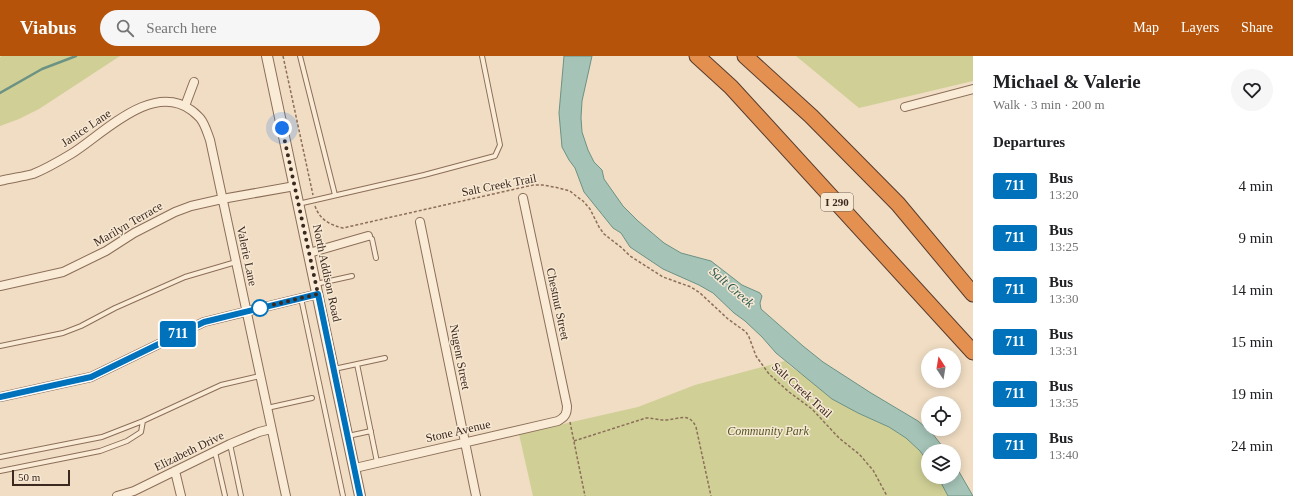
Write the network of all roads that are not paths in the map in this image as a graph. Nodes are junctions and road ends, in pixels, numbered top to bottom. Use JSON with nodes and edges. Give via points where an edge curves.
{"nodes":[{"id":1,"x":267,"y":56,"type":"edge"},
{"id":2,"x":300,"y":56,"type":"edge"},
{"id":3,"x":482,"y":56,"type":"edge"},
{"id":4,"x":697,"y":56,"type":"edge"},
{"id":5,"x":745,"y":56,"type":"edge"},
{"id":6,"x":194,"y":82,"type":"dead end"},
{"id":7,"x":973,"y":89,"type":"edge"},
{"id":8,"x":185,"y":106,"type":"junction"},
{"id":9,"x":905,"y":107,"type":"dead end"},
{"id":10,"x":199,"y":116,"type":"joint"},
{"id":11,"x":0,"y":181,"type":"edge"},
{"id":12,"x":295,"y":186,"type":"junction"},
{"id":13,"x":334,"y":195,"type":"junction"},
{"id":14,"x":524,"y":198,"type":"dead end"},
{"id":15,"x":222,"y":199,"type":"junction"},
{"id":16,"x":298,"y":204,"type":"junction"},
{"id":17,"x":420,"y":222,"type":"dead end"},
{"id":18,"x":368,"y":236,"type":"joint"},
{"id":19,"x":309,"y":253,"type":"junction"},
{"id":20,"x":376,"y":258,"type":"dead end"},
{"id":21,"x":236,"y":262,"type":"junction"},
{"id":22,"x":352,"y":276,"type":"dead end"},
{"id":23,"x":0,"y":286,"type":"edge"},
{"id":24,"x":317,"y":289,"type":"junction"},
{"id":25,"x":973,"y":294,"type":"edge"},
{"id":26,"x":301,"y":298,"type":"junction"},
{"id":27,"x":246,"y":311,"type":"junction"},
{"id":28,"x":0,"y":346,"type":"edge"},
{"id":29,"x":973,"y":352,"type":"edge"},
{"id":30,"x":385,"y":358,"type":"dead end"},
{"id":31,"x":357,"y":364,"type":"junction"},
{"id":32,"x":333,"y":369,"type":"junction"},
{"id":33,"x":260,"y":376,"type":"junction"},
{"id":34,"x":0,"y":397,"type":"edge"},
{"id":35,"x":312,"y":398,"type":"dead end"},
{"id":36,"x":267,"y":408,"type":"junction"},
{"id":37,"x":566,"y":415,"type":"joint"},
{"id":38,"x":143,"y":420,"type":"junction"},
{"id":39,"x":271,"y":429,"type":"junction"},
{"id":40,"x":371,"y":431,"type":"junction"},
{"id":41,"x":348,"y":436,"type":"junction"},
{"id":42,"x":465,"y":442,"type":"junction"},
{"id":43,"x":230,"y":444,"type":"junction"},
{"id":44,"x":215,"y":452,"type":"junction"},
{"id":45,"x":0,"y":457,"type":"edge"},
{"id":46,"x":378,"y":462,"type":"junction"},
{"id":47,"x":354,"y":468,"type":"junction"},
{"id":48,"x":0,"y":471,"type":"edge"},
{"id":49,"x":176,"y":471,"type":"junction"},
{"id":50,"x":134,"y":494,"type":"edge"},
{"id":51,"x":117,"y":496,"type":"edge"},
{"id":52,"x":181,"y":496,"type":"edge"},
{"id":53,"x":225,"y":496,"type":"edge"},
{"id":54,"x":241,"y":496,"type":"edge"},
{"id":55,"x":286,"y":496,"type":"edge"},
{"id":56,"x":343,"y":496,"type":"edge"},
{"id":57,"x":360,"y":496,"type":"edge"},
{"id":58,"x":476,"y":496,"type":"edge"}],
"edges":[{"from":1,"to":12,"type":"street","name":"North Addison Road"},
{"from":2,"to":13,"type":"lane"},
{"from":3,"to":13,"type":"lane","via":[[500,144],[495,156]]},
{"from":4,"to":29,"type":"highway","number":"I 290","via":[[731,87]]},
{"from":5,"to":25,"type":"highway","via":[[811,116],[898,204]]},
{"from":6,"to":8,"type":"street"},
{"from":7,"to":9,"type":"street"},
{"from":8,"to":10,"type":"street","name":"Janice Lane"},
{"from":8,"to":11,"type":"street","name":"Janice Lane","via":[[172,102],[156,102],[142,106],[71,154],[34,174]]},
{"from":10,"to":15,"type":"street","name":"Valerie Lane","via":[[210,140]]},
{"from":12,"to":15,"type":"street","name":"Marilyn Terrace"},
{"from":12,"to":16,"type":"street","name":"North Addison Road"},
{"from":13,"to":16,"type":"lane"},
{"from":14,"to":37,"type":"street","name":"Chestnut Street","via":[[567,406]]},
{"from":15,"to":21,"type":"street","name":"Valerie Lane"},
{"from":15,"to":23,"type":"street","name":"Marilyn Terrace","via":[[191,206],[161,218],[106,251],[63,272]]},
{"from":16,"to":19,"type":"street","name":"North Addison Road"},
{"from":17,"to":42,"type":"street","name":"Nugent Street"},
{"from":18,"to":19,"type":"street"},
{"from":18,"to":20,"type":"lane","via":[[372,239]]},
{"from":19,"to":24,"type":"street","name":"North Addison Road"},
{"from":21,"to":27,"type":"street","name":"Valerie Lane"},
{"from":21,"to":28,"type":"lane","via":[[184,277],[63,333]]},
{"from":22,"to":24,"type":"lane"},
{"from":24,"to":26,"type":"street"},
{"from":24,"to":32,"type":"street","name":"North Addison Road"},
{"from":26,"to":27,"type":"street"},
{"from":26,"to":56,"type":"lane"},
{"from":27,"to":33,"type":"street","name":"Valerie Lane"},
{"from":27,"to":34,"type":"street","via":[[204,322],[91,377]]},
{"from":30,"to":31,"type":"lane"},
{"from":31,"to":32,"type":"lane"},
{"from":31,"to":40,"type":"lane"},
{"from":32,"to":41,"type":"street","name":"North Addison Road"},
{"from":33,"to":36,"type":"street","name":"Valerie Lane"},
{"from":33,"to":38,"type":"lane","via":[[221,385]]},
{"from":35,"to":36,"type":"lane"},
{"from":36,"to":39,"type":"street","name":"Valerie Lane"},
{"from":37,"to":42,"type":"street","name":"Stone Avenue","via":[[558,421]]},
{"from":38,"to":45,"type":"lane","via":[[102,437]]},
{"from":38,"to":48,"type":"lane","via":[[141,432],[120,444],[100,451]]},
{"from":39,"to":43,"type":"street","name":"Elizabeth Drive"},
{"from":39,"to":55,"type":"street","name":"Valerie Lane"},
{"from":40,"to":41,"type":"lane"},
{"from":40,"to":46,"type":"lane"},
{"from":41,"to":47,"type":"street","name":"North Addison Road"},
{"from":42,"to":46,"type":"street","name":"Stone Avenue"},
{"from":42,"to":58,"type":"street","name":"Nugent Street"},
{"from":43,"to":44,"type":"street","name":"Elizabeth Drive"},
{"from":43,"to":54,"type":"lane"},
{"from":44,"to":49,"type":"street","name":"Elizabeth Drive"},
{"from":44,"to":53,"type":"lane"},
{"from":46,"to":47,"type":"street","name":"Stone Avenue"},
{"from":47,"to":57,"type":"street","name":"North Addison Road"},
{"from":49,"to":50,"type":"street","name":"Elizabeth Drive"},
{"from":49,"to":52,"type":"street"},
{"from":50,"to":51,"type":"street","name":"Elizabeth Drive"}]}
